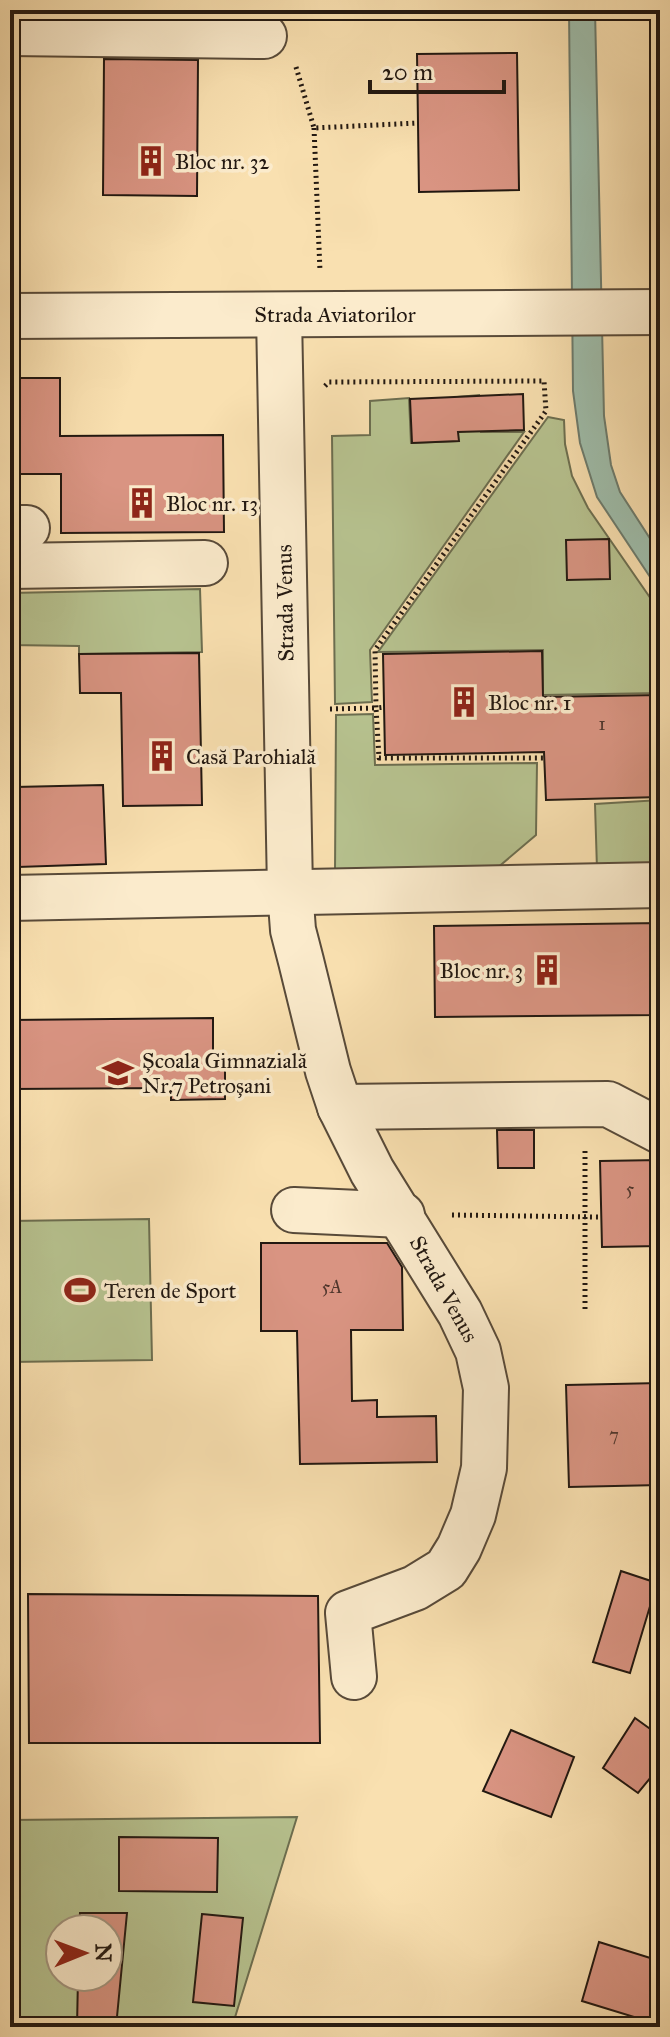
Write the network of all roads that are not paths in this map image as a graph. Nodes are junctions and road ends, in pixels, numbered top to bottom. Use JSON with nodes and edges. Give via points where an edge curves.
{"nodes":[{"id":1,"x":171,"y":22,"type":"edge"},
{"id":2,"x":10,"y":33,"type":"edge"},
{"id":3,"x":264,"y":36,"type":"road end"},
{"id":4,"x":645,"y":312,"type":"edge"},
{"id":5,"x":279,"y":315,"type":"junction"},
{"id":6,"x":10,"y":316,"type":"edge"},
{"id":7,"x":16,"y":541,"type":"edge"},
{"id":8,"x":205,"y":563,"type":"dead end"},
{"id":9,"x":660,"y":885,"type":"edge"},
{"id":10,"x":290,"y":890,"type":"junction"},
{"id":11,"x":10,"y":898,"type":"edge"},
{"id":12,"x":340,"y":1107,"type":"junction"},
{"id":13,"x":660,"y":1131,"type":"edge"},
{"id":14,"x":294,"y":1210,"type":"dead end"},
{"id":15,"x":402,"y":1215,"type":"junction"},
{"id":16,"x":354,"y":1677,"type":"dead end"}],
"edges":[{"from":1,"to":2,"type":"street"},
{"from":1,"to":3,"type":"street"},
{"from":4,"to":5,"type":"street","name":"Strada Aviatorilor"},
{"from":5,"to":6,"type":"street","name":"Strada Aviatorilor"},
{"from":5,"to":10,"type":"street","name":"Strada Venus"},
{"from":7,"to":8,"type":"street"},
{"from":9,"to":10,"type":"street"},
{"from":10,"to":11,"type":"street"},
{"from":10,"to":12,"type":"street","name":"Strada Venus","via":[[293,930]]},
{"from":12,"to":13,"type":"street","via":[[608,1104]]},
{"from":12,"to":15,"type":"street","name":"Strada Venus","via":[[372,1171]]},
{"from":14,"to":15,"type":"street","name":"Strada Venus"},
{"from":15,"to":16,"type":"street","name":"Strada Venus","via":[[478,1351],[486,1388],[484,1468],[473,1515],[446,1569],[415,1588],[348,1613]]}]}
